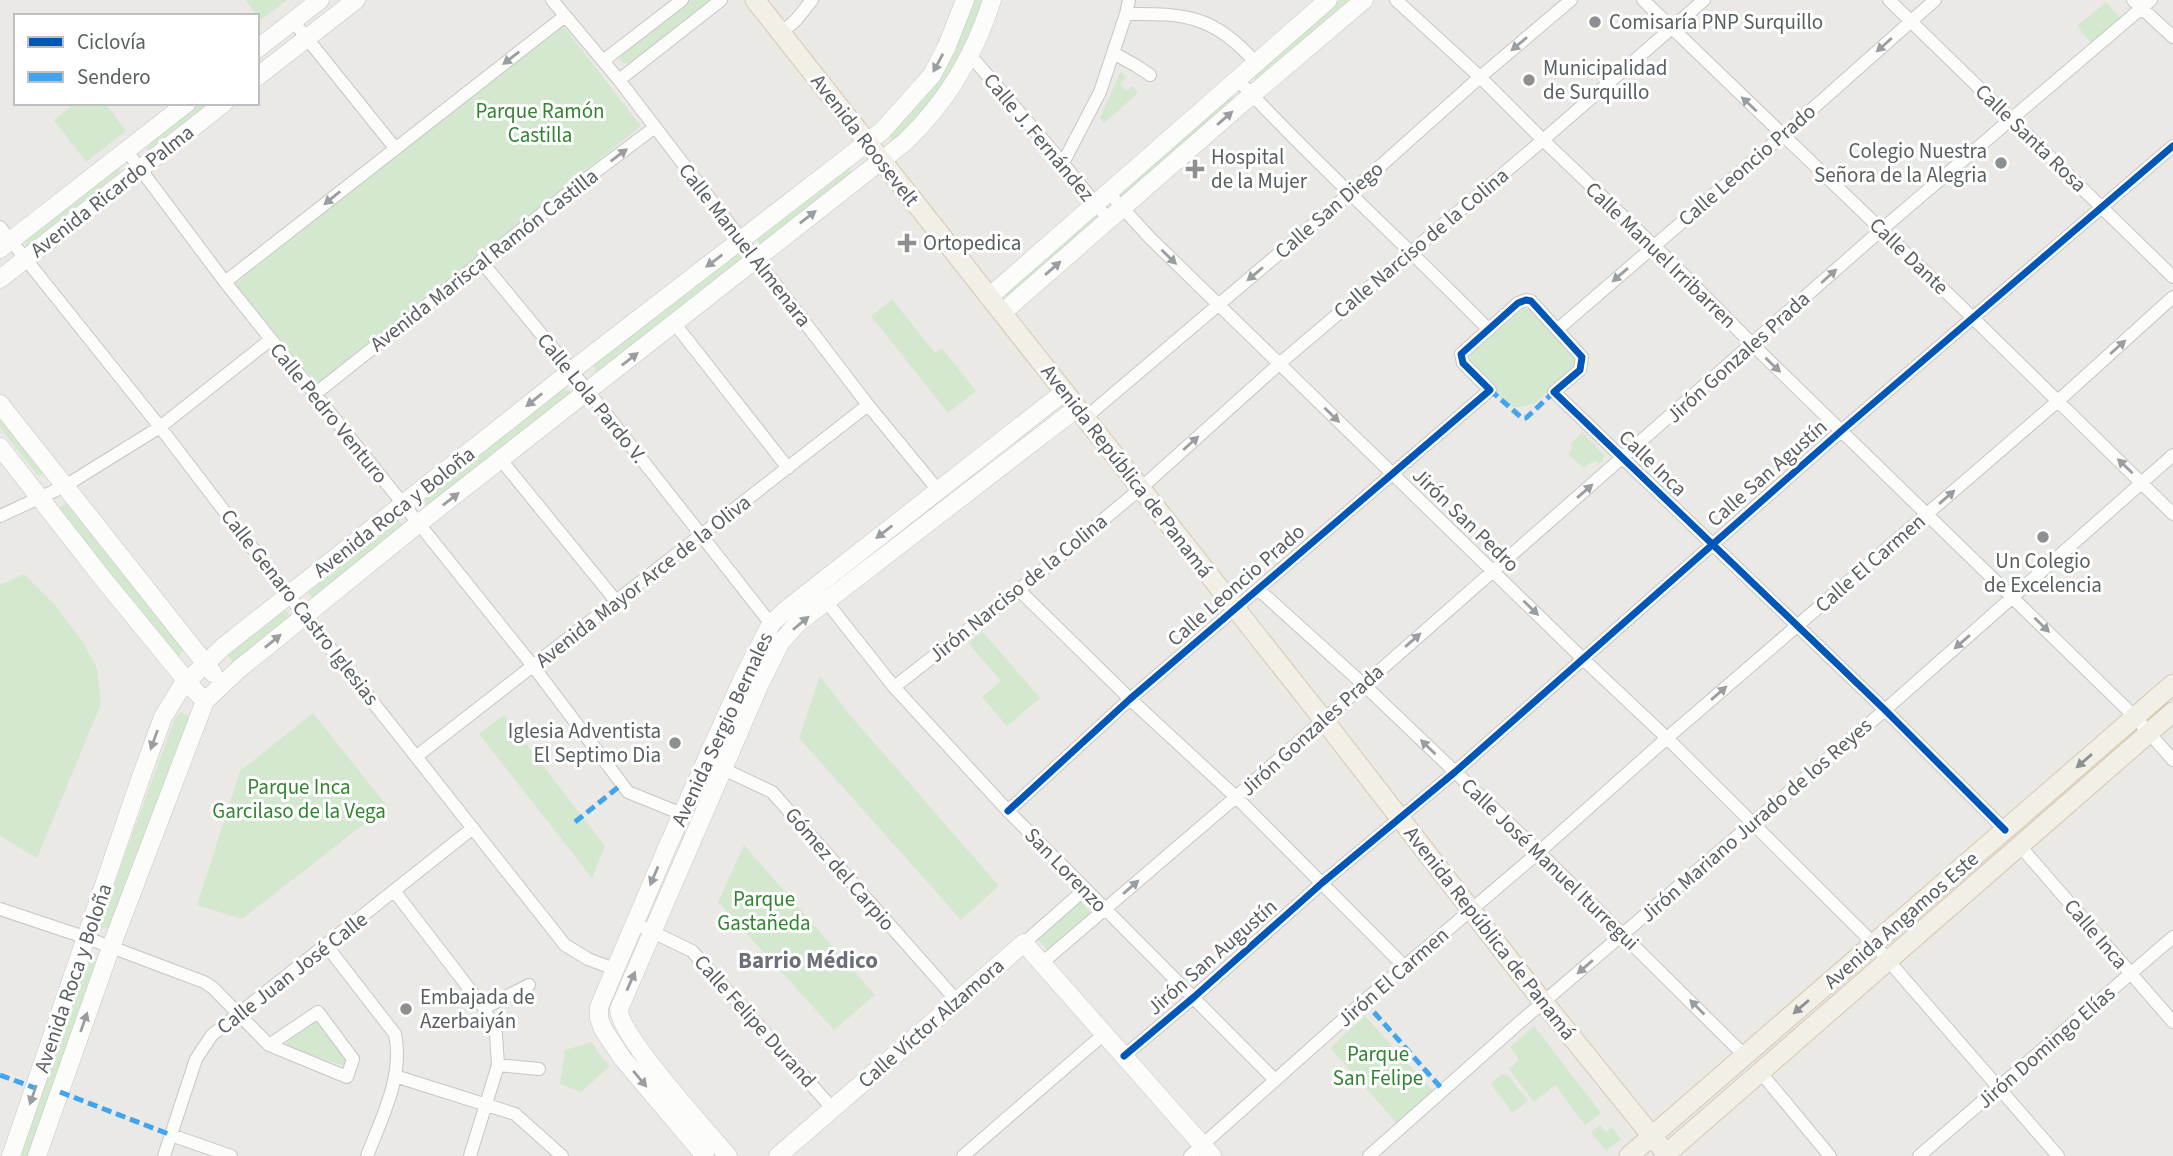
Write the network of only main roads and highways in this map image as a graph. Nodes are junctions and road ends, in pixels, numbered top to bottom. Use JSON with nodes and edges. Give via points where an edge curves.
{"nodes":[{"id":1,"x":320,"y":0,"type":"edge"},
{"id":2,"x":356,"y":0,"type":"edge"},
{"id":3,"x":755,"y":0,"type":"edge"},
{"id":4,"x":965,"y":0,"type":"edge"},
{"id":5,"x":992,"y":0,"type":"edge"},
{"id":6,"x":1328,"y":0,"type":"edge"},
{"id":7,"x":1364,"y":0,"type":"edge"},
{"id":8,"x":259,"y":47,"type":"edge"},
{"id":9,"x":259,"y":75,"type":"edge"},
{"id":10,"x":184,"y":105,"type":"edge"},
{"id":11,"x":220,"y":105,"type":"edge"},
{"id":12,"x":867,"y":142,"type":"junction"},
{"id":13,"x":882,"y":161,"type":"junction"},
{"id":14,"x":4,"y":239,"type":"edge"},
{"id":15,"x":0,"y":279,"type":"edge"},
{"id":16,"x":989,"y":296,"type":"junction"},
{"id":17,"x":1002,"y":313,"type":"junction"},
{"id":18,"x":1064,"y":392,"type":"junction"},
{"id":19,"x":0,"y":404,"type":"edge"},
{"id":20,"x":1081,"y":413,"type":"junction"},
{"id":21,"x":0,"y":447,"type":"edge"},
{"id":22,"x":188,"y":640,"type":"junction"},
{"id":23,"x":223,"y":647,"type":"junction"},
{"id":24,"x":168,"y":658,"type":"junction"},
{"id":25,"x":205,"y":664,"type":"junction"},
{"id":26,"x":239,"y":669,"type":"junction"},
{"id":27,"x":187,"y":681,"type":"junction"},
{"id":28,"x":751,"y":682,"type":"junction"},
{"id":29,"x":221,"y":684,"type":"junction"},
{"id":30,"x":2173,"y":684,"type":"edge"},
{"id":31,"x":205,"y":701,"type":"junction"},
{"id":32,"x":170,"y":705,"type":"junction"},
{"id":33,"x":2173,"y":712,"type":"edge"},
{"id":34,"x":198,"y":719,"type":"junction"},
{"id":35,"x":666,"y":849,"type":"junction"},
{"id":36,"x":685,"y":857,"type":"junction"},
{"id":37,"x":620,"y":1018,"type":"junction"},
{"id":38,"x":602,"y":1026,"type":"junction"},
{"id":39,"x":1652,"y":1136,"type":"junction"},
{"id":40,"x":1201,"y":1152,"type":"edge"},
{"id":41,"x":1666,"y":1155,"type":"edge"},
{"id":42,"x":11,"y":1156,"type":"edge"},
{"id":43,"x":37,"y":1156,"type":"edge"},
{"id":44,"x":705,"y":1156,"type":"edge"},
{"id":45,"x":728,"y":1156,"type":"edge"},
{"id":46,"x":778,"y":1156,"type":"edge"},
{"id":47,"x":1629,"y":1156,"type":"edge"}],
"edges":[{"from":1,"to":8,"type":"main road"},
{"from":2,"to":9,"type":"main road"},
{"from":3,"to":12,"type":"main road","name":"Avenida Roosevelt"},
{"from":4,"to":12,"type":"main road","name":"Avenida Roca y Boloña","one_way":true,"via":[[932,75]]},
{"from":5,"to":13,"type":"main road","name":"Avenida Roca y Boloña","via":[[951,88],[933,113]]},
{"from":6,"to":16,"type":"main road"},
{"from":17,"to":7,"type":"main road","one_way":true},
{"from":10,"to":14,"type":"main road","name":"Avenida Ricardo Palma"},
{"from":11,"to":15,"type":"main road","name":"Avenida Ricardo Palma"},
{"from":12,"to":13,"type":"main road","name":"Avenida Roosevelt"},
{"from":12,"to":23,"type":"main road","name":"Avenida Roca y Boloña","one_way":true},
{"from":13,"to":16,"type":"main road","name":"Avenida Roosevelt"},
{"from":26,"to":13,"type":"main road","name":"Avenida Roca y Boloña","one_way":true},
{"from":16,"to":17,"type":"main road","name":"Avenida Roosevelt"},
{"from":17,"to":18,"type":"main road","name":"Avenida República de Panamá"},
{"from":18,"to":20,"type":"main road","name":"Avenida República de Panamá"},
{"from":18,"to":28,"type":"main road","name":"Avenida Sergio Bernales","one_way":true,"via":[[771,624]]},
{"from":19,"to":22,"type":"main road"},
{"from":28,"to":20,"type":"main road","name":"Avenida Sergio Bernales","one_way":true,"via":[[798,623]]},
{"from":20,"to":39,"type":"main road","name":"Avenida República de Panamá"},
{"from":21,"to":24,"type":"main road"},
{"from":22,"to":23,"type":"main road"},
{"from":22,"to":24,"type":"main road","via":[[188,659]]},
{"from":22,"to":25,"type":"main road"},
{"from":23,"to":25,"type":"main road","name":"Avenida Roca y Boloña"},
{"from":23,"to":26,"type":"main road","via":[[223,662]]},
{"from":24,"to":27,"type":"main road"},
{"from":24,"to":32,"type":"main road"},
{"from":25,"to":27,"type":"main road","name":"Avenida Roca y Boloña"},
{"from":25,"to":29,"type":"main road"},
{"from":26,"to":29,"type":"main road","name":"Avenida Roca y Boloña"},
{"from":27,"to":31,"type":"main road"},
{"from":27,"to":32,"type":"main road","name":"Avenida Roca y Boloña"},
{"from":28,"to":35,"type":"main road","name":"Avenida Sergio Bernales","via":[[705,761]]},
{"from":28,"to":36,"type":"main road","name":"Avenida Sergio Bernales"},
{"from":29,"to":31,"type":"main road","name":"Avenida Roca y Boloña"},
{"from":30,"to":39,"type":"main road","name":"Avenida Angamos Este","one_way":true},
{"from":31,"to":34,"type":"main road","name":"Avenida Roca y Boloña"},
{"from":32,"to":34,"type":"main road","via":[[190,705]]},
{"from":32,"to":42,"type":"main road","name":"Avenida Roca y Boloña","one_way":true},
{"from":33,"to":41,"type":"main road","name":"Avenida Angamos Este"},
{"from":43,"to":34,"type":"main road","name":"Avenida Roca y Boloña","one_way":true},
{"from":35,"to":36,"type":"main road"},
{"from":35,"to":38,"type":"main road","name":"Avenida Sergio Bernales","one_way":true,"via":[[599,1007]]},
{"from":37,"to":36,"type":"main road","name":"Avenida Sergio Bernales","one_way":true,"via":[[619,1009]]},
{"from":37,"to":38,"type":"main road"},
{"from":37,"to":45,"type":"main road","via":[[638,1049]]},
{"from":38,"to":44,"type":"main road","one_way":true,"via":[[623,1059]]},
{"from":39,"to":41,"type":"main road","name":"Avenida República de Panamá"},
{"from":39,"to":47,"type":"main road","name":"Avenida Angamos Este"},
{"from":40,"to":46,"type":"main road","name":"Calle Víctor Alzamora","via":[[1024,943]]}]}
